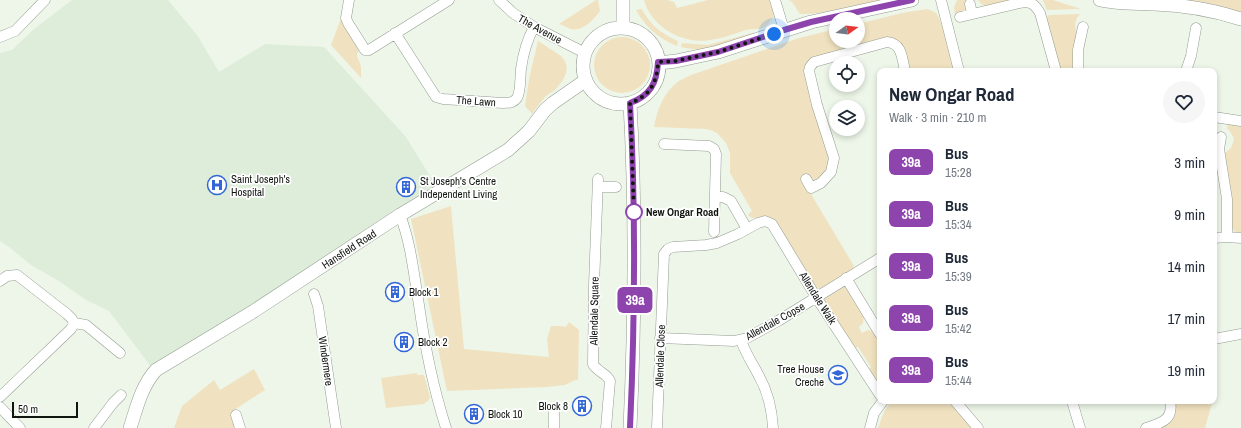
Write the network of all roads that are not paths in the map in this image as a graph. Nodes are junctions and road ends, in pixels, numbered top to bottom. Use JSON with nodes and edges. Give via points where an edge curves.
{"nodes":[{"id":1,"x":45,"y":0,"type":"edge"},
{"id":2,"x":349,"y":0,"type":"edge"},
{"id":3,"x":449,"y":0,"type":"edge"},
{"id":4,"x":498,"y":0,"type":"edge"},
{"id":5,"x":623,"y":0,"type":"edge"},
{"id":6,"x":775,"y":0,"type":"edge"},
{"id":7,"x":912,"y":0,"type":"edge"},
{"id":8,"x":941,"y":0,"type":"edge"},
{"id":9,"x":1100,"y":0,"type":"edge"},
{"id":10,"x":960,"y":17,"type":"dead end"},
{"id":11,"x":1241,"y":19,"type":"edge"},
{"id":12,"x":534,"y":27,"type":"junction"},
{"id":13,"x":1083,"y":27,"type":"dead end"},
{"id":14,"x":623,"y":28,"type":"junction"},
{"id":15,"x":1196,"y":28,"type":"dead end"},
{"id":16,"x":784,"y":30,"type":"junction"},
{"id":17,"x":395,"y":33,"type":"junction"},
{"id":18,"x":0,"y":37,"type":"edge"},
{"id":19,"x":585,"y":53,"type":"junction"},
{"id":20,"x":658,"y":62,"type":"junction"},
{"id":21,"x":904,"y":68,"type":"edge"},
{"id":22,"x":958,"y":68,"type":"edge"},
{"id":23,"x":1055,"y":68,"type":"edge"},
{"id":24,"x":1078,"y":68,"type":"edge"},
{"id":25,"x":1187,"y":68,"type":"edge"},
{"id":26,"x":586,"y":80,"type":"junction"},
{"id":27,"x":630,"y":103,"type":"junction"},
{"id":28,"x":1217,"y":117,"type":"edge"},
{"id":29,"x":1241,"y":121,"type":"edge"},
{"id":30,"x":1221,"y":137,"type":"dead end"},
{"id":31,"x":664,"y":144,"type":"dead end"},
{"id":32,"x":806,"y":179,"type":"dead end"},
{"id":33,"x":616,"y":188,"type":"dead end"},
{"id":34,"x":715,"y":197,"type":"junction"},
{"id":35,"x":400,"y":215,"type":"junction"},
{"id":36,"x":747,"y":229,"type":"junction"},
{"id":37,"x":714,"y":232,"type":"dead end"},
{"id":38,"x":1227,"y":237,"type":"junction"},
{"id":39,"x":1217,"y":238,"type":"edge"},
{"id":40,"x":1241,"y":238,"type":"edge"},
{"id":41,"x":877,"y":260,"type":"edge"},
{"id":42,"x":846,"y":278,"type":"junction"},
{"id":43,"x":0,"y":281,"type":"edge"},
{"id":44,"x":314,"y":294,"type":"dead end"},
{"id":45,"x":816,"y":297,"type":"junction"},
{"id":46,"x":74,"y":324,"type":"junction"},
{"id":47,"x":877,"y":329,"type":"edge"},
{"id":48,"x":1241,"y":334,"type":"edge"},
{"id":49,"x":660,"y":338,"type":"junction"},
{"id":50,"x":1217,"y":338,"type":"edge"},
{"id":51,"x":741,"y":340,"type":"junction"},
{"id":52,"x":120,"y":353,"type":"dead end"},
{"id":53,"x":877,"y":390,"type":"edge"},
{"id":54,"x":121,"y":395,"type":"dead end"},
{"id":55,"x":0,"y":397,"type":"edge"},
{"id":56,"x":881,"y":404,"type":"edge"},
{"id":57,"x":958,"y":404,"type":"edge"},
{"id":58,"x":1073,"y":404,"type":"edge"},
{"id":59,"x":1170,"y":404,"type":"edge"},
{"id":60,"x":0,"y":407,"type":"edge"},
{"id":61,"x":554,"y":410,"type":"dead end"},
{"id":62,"x":236,"y":415,"type":"dead end"},
{"id":63,"x":20,"y":428,"type":"edge"},
{"id":64,"x":94,"y":428,"type":"edge"},
{"id":65,"x":130,"y":428,"type":"edge"},
{"id":66,"x":240,"y":428,"type":"edge"},
{"id":67,"x":336,"y":428,"type":"edge"},
{"id":68,"x":446,"y":428,"type":"edge"},
{"id":69,"x":554,"y":428,"type":"edge"},
{"id":70,"x":606,"y":428,"type":"edge"},
{"id":71,"x":630,"y":428,"type":"edge"},
{"id":72,"x":657,"y":428,"type":"edge"},
{"id":73,"x":773,"y":428,"type":"edge"},
{"id":74,"x":870,"y":428,"type":"edge"},
{"id":75,"x":978,"y":428,"type":"edge"},
{"id":76,"x":1080,"y":428,"type":"edge"},
{"id":77,"x":1146,"y":428,"type":"edge"}],
"edges":[{"from":1,"to":18,"type":"street","via":[[15,31]]},
{"from":2,"to":17,"type":"street","via":[[346,18],[365,50],[373,48]]},
{"from":3,"to":17,"type":"street"},
{"from":4,"to":12,"type":"street","name":"The Avenue"},
{"from":5,"to":14,"type":"street"},
{"from":6,"to":16,"type":"street"},
{"from":7,"to":16,"type":"street"},
{"from":8,"to":22,"type":"street"},
{"from":9,"to":11,"type":"street","via":[[1183,6]]},
{"from":10,"to":23,"type":"street","via":[[971,9],[1026,1],[1031,3],[1040,13]]},
{"from":12,"to":17,"type":"street","name":"The Lawn","via":[[525,48],[519,95],[511,102],[503,103],[436,97]]},
{"from":12,"to":19,"type":"street","name":"The Avenue"},
{"from":13,"to":24,"type":"street","via":[[1078,50]]},
{"from":14,"to":19,"type":"street","via":[[602,32],[591,42]]},
{"from":14,"to":20,"type":"street","via":[[645,37],[654,49]]},
{"from":15,"to":25,"type":"street"},
{"from":16,"to":20,"type":"street","via":[[718,52]]},
{"from":19,"to":26,"type":"street","via":[[583,66]]},
{"from":20,"to":27,"type":"street","via":[[658,74],[653,86],[642,97]]},
{"from":21,"to":32,"type":"street","via":[[898,46],[893,42],[814,62],[808,71],[834,158],[832,172],[821,183],[811,188]]},
{"from":26,"to":27,"type":"street","via":[[599,97],[621,104]]},
{"from":26,"to":35,"type":"street","name":"Hansfield Road","via":[[545,110],[529,132],[508,150]]},
{"from":27,"to":71,"type":"street","via":[[635,238]]},
{"from":28,"to":29,"type":"street"},
{"from":30,"to":38,"type":"street","via":[[1219,149],[1227,200]]},
{"from":31,"to":34,"type":"street","via":[[709,146],[714,149]]},
{"from":33,"to":70,"type":"street","name":"Allendale Square","via":[[598,183],[593,364],[610,381]]},
{"from":34,"to":36,"type":"street","via":[[731,201]]},
{"from":34,"to":37,"type":"street"},
{"from":35,"to":65,"type":"street","name":"Hansfield Road","via":[[156,370],[144,387]]},
{"from":35,"to":68,"type":"street","via":[[412,262],[429,368]]},
{"from":36,"to":45,"type":"street","name":"Allendale Walk","via":[[764,221],[772,224]]},
{"from":36,"to":49,"type":"street","name":"Allendale Close","via":[[717,243],[673,247],[664,254]]},
{"from":38,"to":39,"type":"street"},
{"from":38,"to":40,"type":"street"},
{"from":41,"to":42,"type":"street","name":"Allendale Copse"},
{"from":42,"to":45,"type":"street","name":"Allendale Copse"},
{"from":42,"to":47,"type":"street"},
{"from":43,"to":46,"type":"street","via":[[7,276],[17,275],[67,314]]},
{"from":44,"to":67,"type":"street","name":"Windermere","via":[[318,306]]},
{"from":45,"to":51,"type":"street","name":"Allendale Copse","via":[[758,333]]},
{"from":45,"to":53,"type":"street","name":"Allendale Walk"},
{"from":46,"to":52,"type":"street","via":[[86,325]]},
{"from":46,"to":55,"type":"street"},
{"from":48,"to":50,"type":"street"},
{"from":49,"to":51,"type":"street","name":"Allendale Copse"},
{"from":49,"to":72,"type":"street","name":"Allendale Close"},
{"from":51,"to":73,"type":"street","via":[[767,396]]},
{"from":54,"to":64,"type":"street","via":[[116,406]]},
{"from":56,"to":74,"type":"street","via":[[874,414]]},
{"from":57,"to":75,"type":"street"},
{"from":58,"to":76,"type":"street"},
{"from":59,"to":77,"type":"street","via":[[1170,415],[1167,418]]},
{"from":60,"to":63,"type":"street"},
{"from":61,"to":69,"type":"street"},
{"from":62,"to":66,"type":"street"}]}
